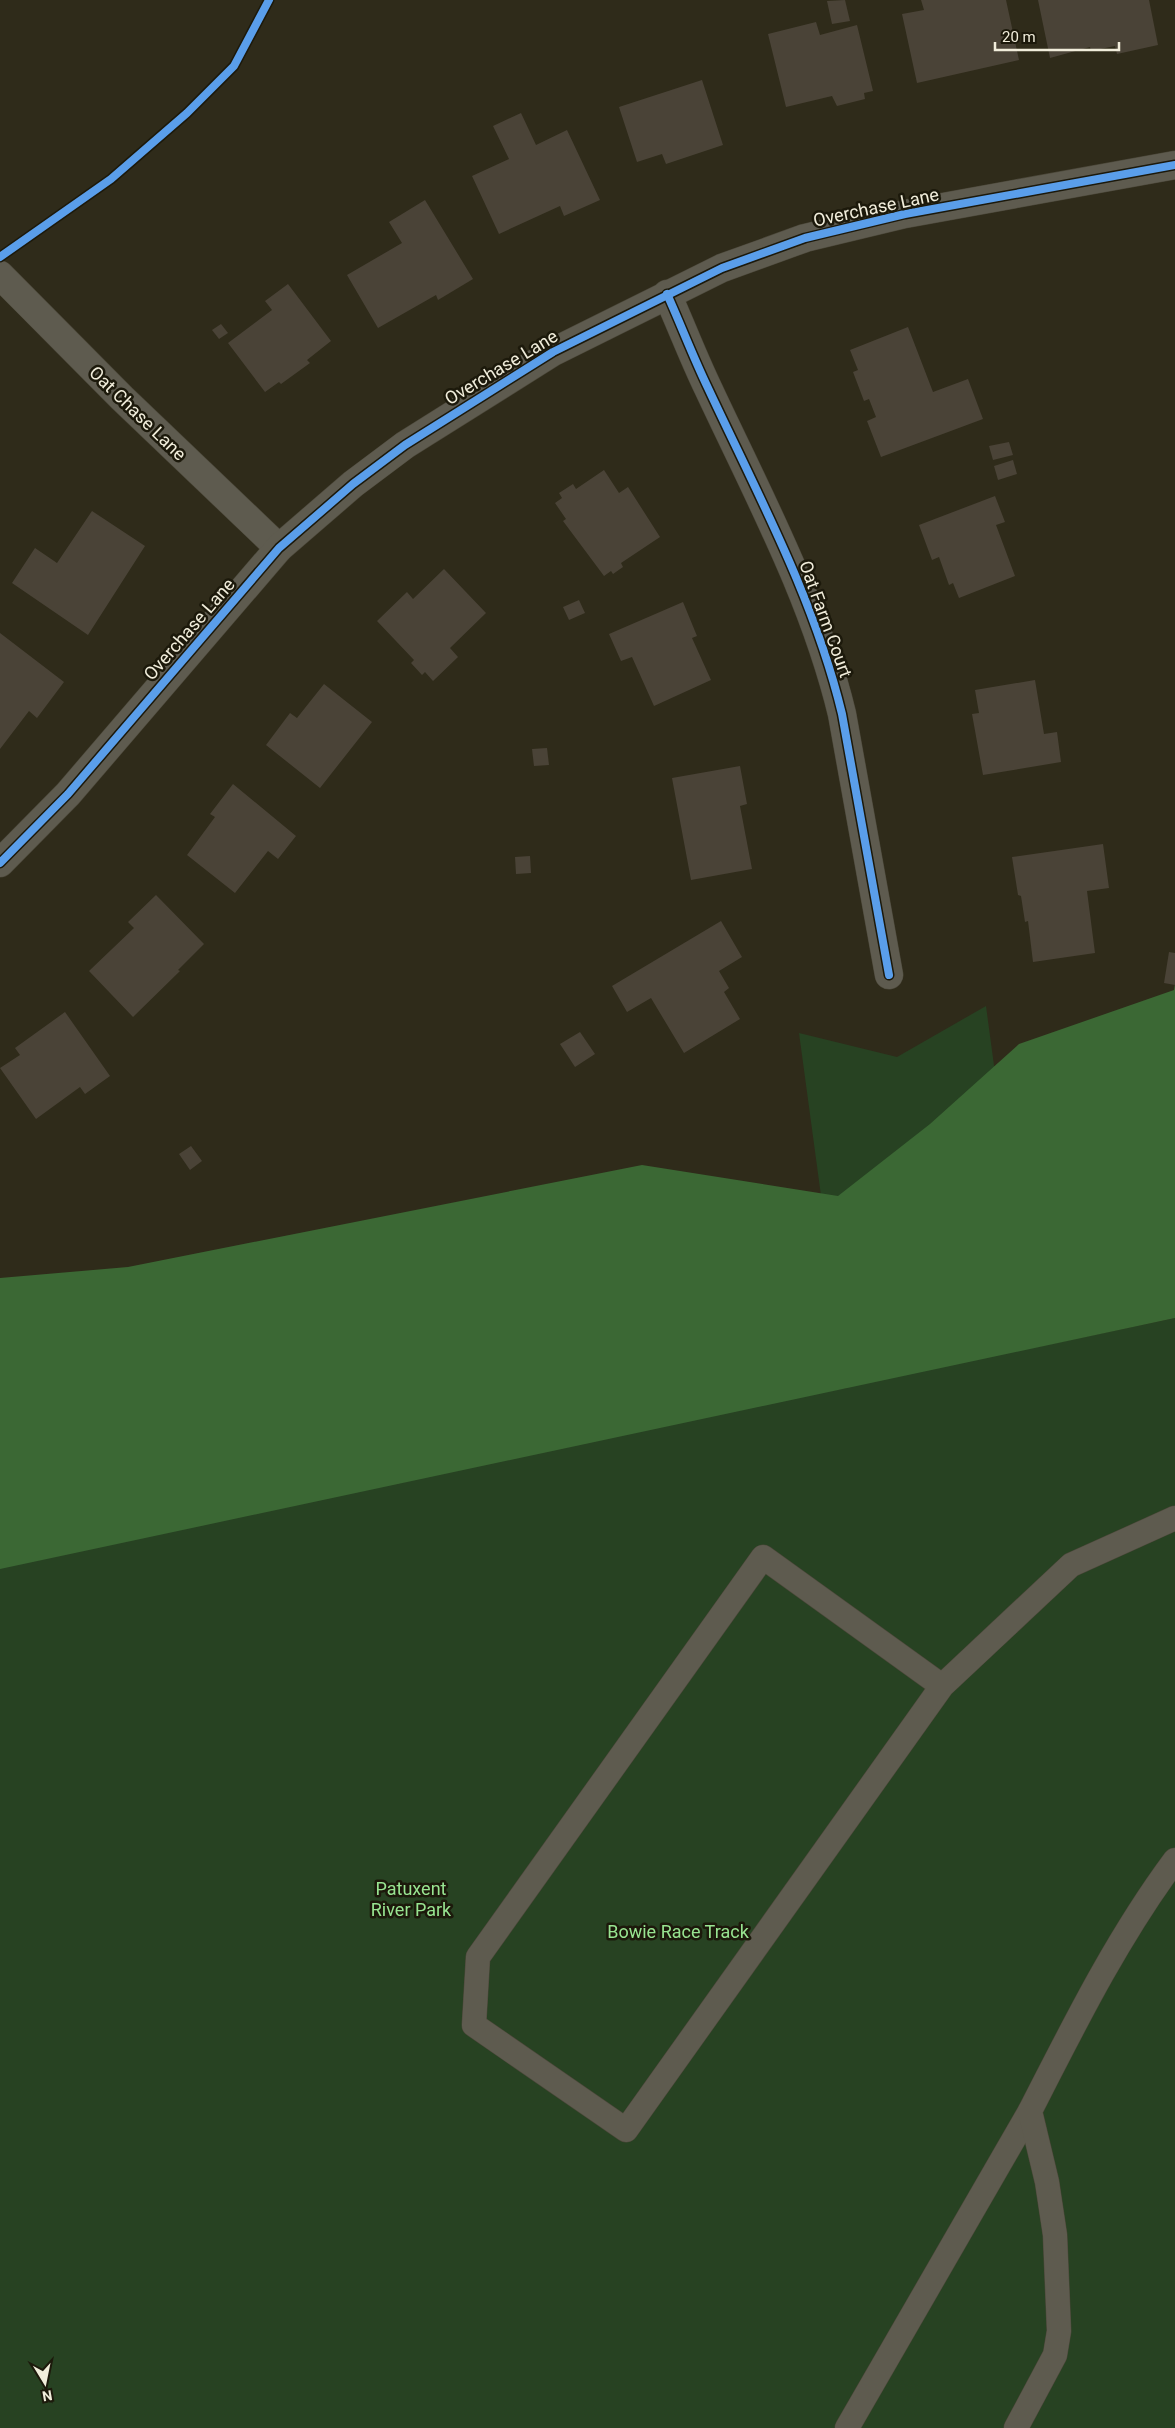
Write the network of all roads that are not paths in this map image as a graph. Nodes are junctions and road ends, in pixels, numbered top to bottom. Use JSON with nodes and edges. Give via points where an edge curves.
{"nodes":[{"id":1,"x":1175,"y":164,"type":"edge"},
{"id":2,"x":0,"y":275,"type":"edge"},
{"id":3,"x":668,"y":294,"type":"junction"},
{"id":4,"x":279,"y":548,"type":"junction"},
{"id":5,"x":0,"y":863,"type":"edge"},
{"id":6,"x":889,"y":975,"type":"dead end"},
{"id":7,"x":1175,"y":1518,"type":"edge"},
{"id":8,"x":942,"y":1686,"type":"junction"},
{"id":9,"x":1175,"y":1860,"type":"edge"},
{"id":10,"x":1030,"y":2111,"type":"junction"},
{"id":11,"x":848,"y":2428,"type":"edge"},
{"id":12,"x":1016,"y":2428,"type":"edge"}],
"edges":[{"from":1,"to":3,"type":"street","name":"Overchase Lane","via":[[905,214],[805,238],[722,268]]},
{"from":2,"to":4,"type":"street","name":"Oat Chase Lane","via":[[122,398]]},
{"from":3,"to":4,"type":"street","name":"Overchase Lane","via":[[552,352],[421,434],[353,484]]},
{"from":3,"to":6,"type":"street","name":"Oat Farm Court","via":[[706,386],[771,516],[832,671]]},
{"from":4,"to":5,"type":"street","name":"Overchase Lane","via":[[68,794]]},
{"from":7,"to":8,"type":"lane","via":[[1071,1564]]},
{"from":8,"to":8,"type":"lane","via":[[626,2130],[474,2025],[478,1957],[763,1557]]},
{"from":9,"to":10,"type":"lane","via":[[1150,1894],[1094,1987]]},
{"from":10,"to":11,"type":"lane"},
{"from":10,"to":12,"type":"lane","via":[[1047,2182],[1055,2235],[1059,2331],[1055,2355]]}]}
